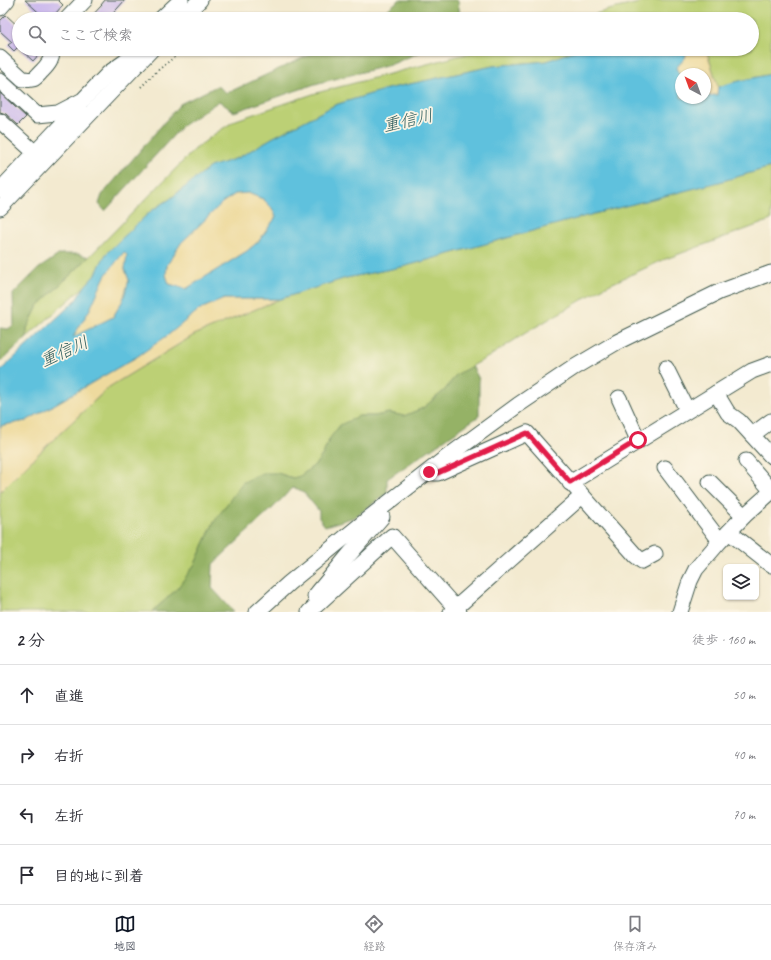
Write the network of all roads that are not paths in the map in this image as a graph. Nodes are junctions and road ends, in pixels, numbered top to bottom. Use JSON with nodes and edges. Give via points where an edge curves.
{"nodes":[{"id":1,"x":7,"y":0,"type":"edge"},
{"id":2,"x":85,"y":0,"type":"edge"},
{"id":3,"x":181,"y":0,"type":"edge"},
{"id":4,"x":200,"y":0,"type":"edge"},
{"id":5,"x":0,"y":8,"type":"edge"},
{"id":6,"x":74,"y":12,"type":"edge"},
{"id":7,"x":168,"y":12,"type":"edge"},
{"id":8,"x":188,"y":12,"type":"edge"},
{"id":9,"x":52,"y":56,"type":"edge"},
{"id":10,"x":123,"y":56,"type":"edge"},
{"id":11,"x":133,"y":56,"type":"edge"},
{"id":12,"x":145,"y":56,"type":"edge"},
{"id":13,"x":0,"y":58,"type":"edge"},
{"id":14,"x":109,"y":73,"type":"junction"},
{"id":15,"x":0,"y":81,"type":"edge"},
{"id":16,"x":83,"y":100,"type":"junction"},
{"id":17,"x":0,"y":121,"type":"edge"},
{"id":18,"x":40,"y":157,"type":"junction"},
{"id":19,"x":0,"y":190,"type":"edge"},
{"id":20,"x":0,"y":208,"type":"edge"},
{"id":21,"x":771,"y":273,"type":"edge"},
{"id":22,"x":771,"y":364,"type":"edge"},
{"id":23,"x":666,"y":368,"type":"dead end"},
{"id":24,"x":716,"y":393,"type":"junction"},
{"id":25,"x":619,"y":398,"type":"dead end"},
{"id":26,"x":688,"y":410,"type":"junction"},
{"id":27,"x":771,"y":421,"type":"edge"},
{"id":28,"x":752,"y":435,"type":"junction"},
{"id":29,"x":638,"y":440,"type":"junction"},
{"id":30,"x":771,"y":456,"type":"edge"},
{"id":31,"x":746,"y":461,"type":"dead end"},
{"id":32,"x":665,"y":468,"type":"dead end"},
{"id":33,"x":429,"y":472,"type":"junction"},
{"id":34,"x":570,"y":482,"type":"junction"},
{"id":35,"x":710,"y":482,"type":"dead end"},
{"id":36,"x":771,"y":491,"type":"edge"},
{"id":37,"x":582,"y":496,"type":"junction"},
{"id":38,"x":382,"y":508,"type":"junction"},
{"id":39,"x":744,"y":516,"type":"junction"},
{"id":40,"x":724,"y":536,"type":"junction"},
{"id":41,"x":655,"y":554,"type":"dead end"},
{"id":42,"x":771,"y":565,"type":"edge"},
{"id":43,"x":455,"y":611,"type":"edge"},
{"id":44,"x":257,"y":612,"type":"edge"},
{"id":45,"x":305,"y":612,"type":"edge"},
{"id":46,"x":309,"y":612,"type":"edge"},
{"id":47,"x":680,"y":612,"type":"edge"}],
"edges":[{"from":1,"to":5,"type":"street"},
{"from":2,"to":6,"type":"street"},
{"from":3,"to":7,"type":"street"},
{"from":4,"to":8,"type":"street"},
{"from":9,"to":13,"type":"street","via":[[37,77],[28,80],[23,79]]},
{"from":10,"to":14,"type":"street"},
{"from":11,"to":14,"type":"street"},
{"from":12,"to":18,"type":"street"},
{"from":14,"to":16,"type":"street"},
{"from":15,"to":16,"type":"street","via":[[38,114],[58,113]]},
{"from":16,"to":18,"type":"street"},
{"from":17,"to":18,"type":"street"},
{"from":18,"to":19,"type":"street"},
{"from":18,"to":20,"type":"street"},
{"from":21,"to":33,"type":"street","via":[[719,292],[610,346],[518,405]]},
{"from":22,"to":24,"type":"street","via":[[752,371]]},
{"from":23,"to":26,"type":"street"},
{"from":24,"to":26,"type":"street"},
{"from":24,"to":28,"type":"street","via":[[728,412]]},
{"from":25,"to":29,"type":"street"},
{"from":26,"to":29,"type":"street"},
{"from":27,"to":28,"type":"street"},
{"from":28,"to":30,"type":"street"},
{"from":29,"to":34,"type":"street"},
{"from":31,"to":36,"type":"street"},
{"from":32,"to":40,"type":"street"},
{"from":33,"to":34,"type":"street","via":[[438,473],[527,433]]},
{"from":33,"to":38,"type":"street"},
{"from":34,"to":37,"type":"street"},
{"from":35,"to":39,"type":"street"},
{"from":36,"to":39,"type":"street"},
{"from":37,"to":41,"type":"street","via":[[636,556],[642,560]]},
{"from":37,"to":43,"type":"street"},
{"from":38,"to":44,"type":"street"},
{"from":38,"to":45,"type":"street","via":[[382,517],[305,608]]},
{"from":39,"to":40,"type":"street"},
{"from":40,"to":42,"type":"street"},
{"from":40,"to":47,"type":"street","via":[[696,569]]},
{"from":43,"to":46,"type":"street","via":[[392,536]]}]}
